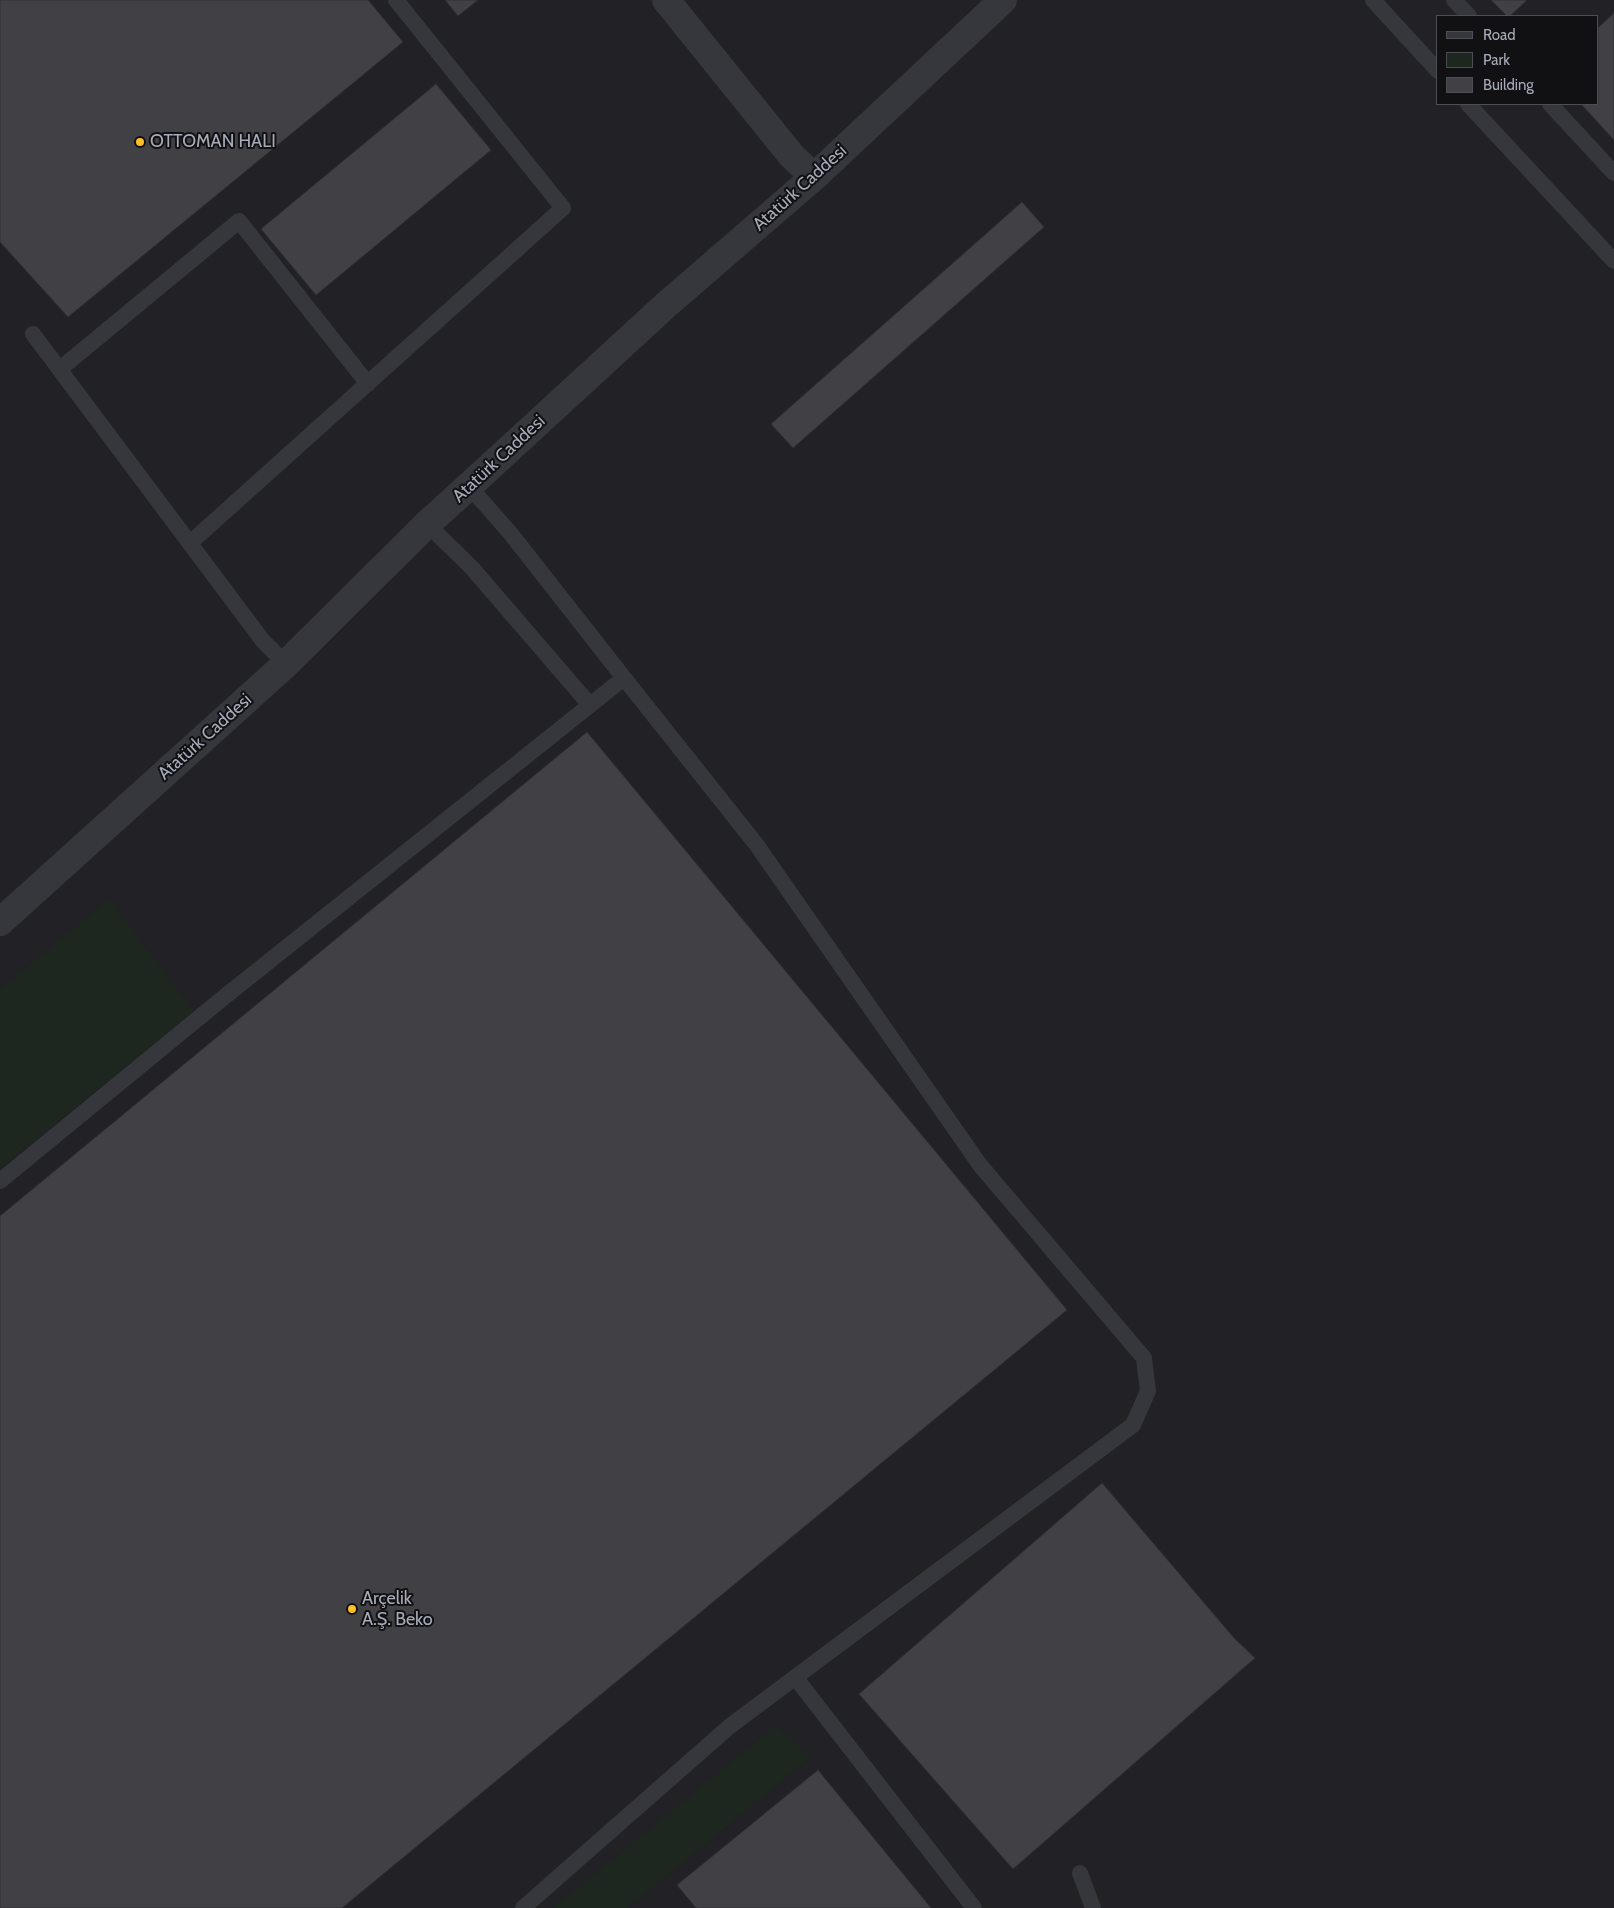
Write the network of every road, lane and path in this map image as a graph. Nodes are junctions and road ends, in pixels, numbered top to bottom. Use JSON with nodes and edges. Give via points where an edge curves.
{"nodes":[{"id":1,"x":396,"y":0,"type":"edge"},
{"id":2,"x":666,"y":0,"type":"edge"},
{"id":3,"x":1003,"y":0,"type":"edge"},
{"id":4,"x":1373,"y":0,"type":"edge"},
{"id":5,"x":1454,"y":0,"type":"edge"},
{"id":6,"x":1468,"y":15,"type":"edge"},
{"id":7,"x":1436,"y":69,"type":"edge"},
{"id":8,"x":1469,"y":105,"type":"edge"},
{"id":9,"x":1551,"y":105,"type":"edge"},
{"id":10,"x":1614,"y":173,"type":"edge"},
{"id":11,"x":814,"y":177,"type":"junction"},
{"id":12,"x":1614,"y":261,"type":"edge"},
{"id":13,"x":33,"y":334,"type":"dead end"},
{"id":14,"x":60,"y":369,"type":"junction"},
{"id":15,"x":368,"y":384,"type":"junction"},
{"id":16,"x":469,"y":486,"type":"junction"},
{"id":17,"x":427,"y":524,"type":"junction"},
{"id":18,"x":190,"y":543,"type":"junction"},
{"id":19,"x":286,"y":664,"type":"junction"},
{"id":20,"x":624,"y":678,"type":"junction"},
{"id":21,"x":590,"y":706,"type":"junction"},
{"id":22,"x":0,"y":922,"type":"edge"},
{"id":23,"x":0,"y":1181,"type":"edge"},
{"id":24,"x":795,"y":1677,"type":"junction"},
{"id":25,"x":1080,"y":1874,"type":"dead end"},
{"id":26,"x":523,"y":1908,"type":"edge"},
{"id":27,"x":974,"y":1908,"type":"edge"},
{"id":28,"x":1094,"y":1908,"type":"edge"}],
"edges":[{"from":1,"to":15,"type":"lane","via":[[563,208]]},
{"from":2,"to":11,"type":"street","via":[[791,155]]},
{"from":3,"to":11,"type":"street","name":"Atatürk Caddesi"},
{"from":4,"to":7,"type":"lane"},
{"from":5,"to":6,"type":"lane"},
{"from":8,"to":12,"type":"lane"},
{"from":9,"to":10,"type":"lane"},
{"from":11,"to":16,"type":"street","name":"Atatürk Caddesi","via":[[666,306]]},
{"from":13,"to":14,"type":"lane"},
{"from":14,"to":15,"type":"lane","via":[[239,221]]},
{"from":14,"to":18,"type":"lane"},
{"from":15,"to":18,"type":"lane"},
{"from":16,"to":17,"type":"street","name":"Atatürk Caddesi"},
{"from":16,"to":20,"type":"lane"},
{"from":17,"to":19,"type":"street","name":"Atatürk Caddesi"},
{"from":17,"to":21,"type":"lane","via":[[472,568]]},
{"from":18,"to":19,"type":"lane","via":[[263,641]]},
{"from":19,"to":22,"type":"street","name":"Atatürk Caddesi"},
{"from":20,"to":21,"type":"lane"},
{"from":20,"to":24,"type":"lane","via":[[756,844],[980,1165],[1144,1358],[1148,1391],[1133,1424]]},
{"from":21,"to":23,"type":"lane"},
{"from":24,"to":26,"type":"lane","via":[[730,1726]]},
{"from":24,"to":27,"type":"lane"},
{"from":25,"to":28,"type":"lane"}]}
